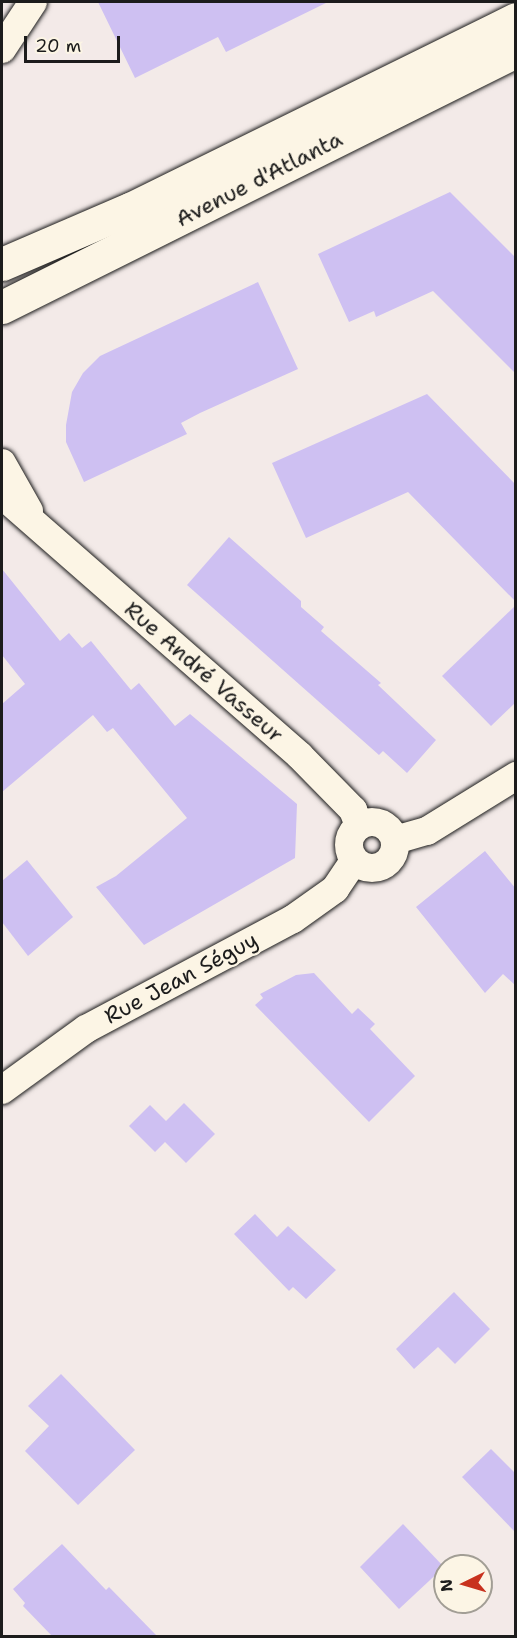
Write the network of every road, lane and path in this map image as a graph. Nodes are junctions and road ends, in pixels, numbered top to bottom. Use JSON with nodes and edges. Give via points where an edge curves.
{"nodes":[{"id":1,"x":33,"y":2,"type":"edge"},
{"id":2,"x":516,"y":19,"type":"edge"},
{"id":3,"x":2,"y":49,"type":"edge"},
{"id":4,"x":516,"y":51,"type":"edge"},
{"id":5,"x":2,"y":264,"type":"edge"},
{"id":6,"x":2,"y":307,"type":"edge"},
{"id":7,"x":2,"y":463,"type":"edge"},
{"id":8,"x":2,"y":495,"type":"edge"},
{"id":9,"x":39,"y":528,"type":"junction"},
{"id":10,"x":516,"y":776,"type":"edge"},
{"id":11,"x":358,"y":826,"type":"junction"},
{"id":12,"x":395,"y":840,"type":"junction"},
{"id":13,"x":354,"y":861,"type":"junction"},
{"id":14,"x":2,"y":1090,"type":"edge"}],
"edges":[{"from":1,"to":3,"type":"street"},
{"from":2,"to":5,"type":"main road","name":"Avenue d'Atlanta","via":[[130,209]]},
{"from":4,"to":6,"type":"main road","name":"Avenue d'Atlanta"},
{"from":7,"to":9,"type":"street","name":"Rue André Vasseur"},
{"from":8,"to":9,"type":"street","name":"Rue André Vasseur"},
{"from":9,"to":11,"type":"street","name":"Rue André Vasseur","via":[[300,756],[353,810]]},
{"from":10,"to":12,"type":"street","via":[[427,831]]},
{"from":11,"to":12,"type":"street","via":[[380,824]]},
{"from":11,"to":13,"type":"street","via":[[348,846]]},
{"from":12,"to":13,"type":"street","via":[[393,855],[382,867],[367,869]]},
{"from":13,"to":14,"type":"street","name":"Rue Jean Séguy","via":[[335,889],[293,919],[86,1029]]}]}
